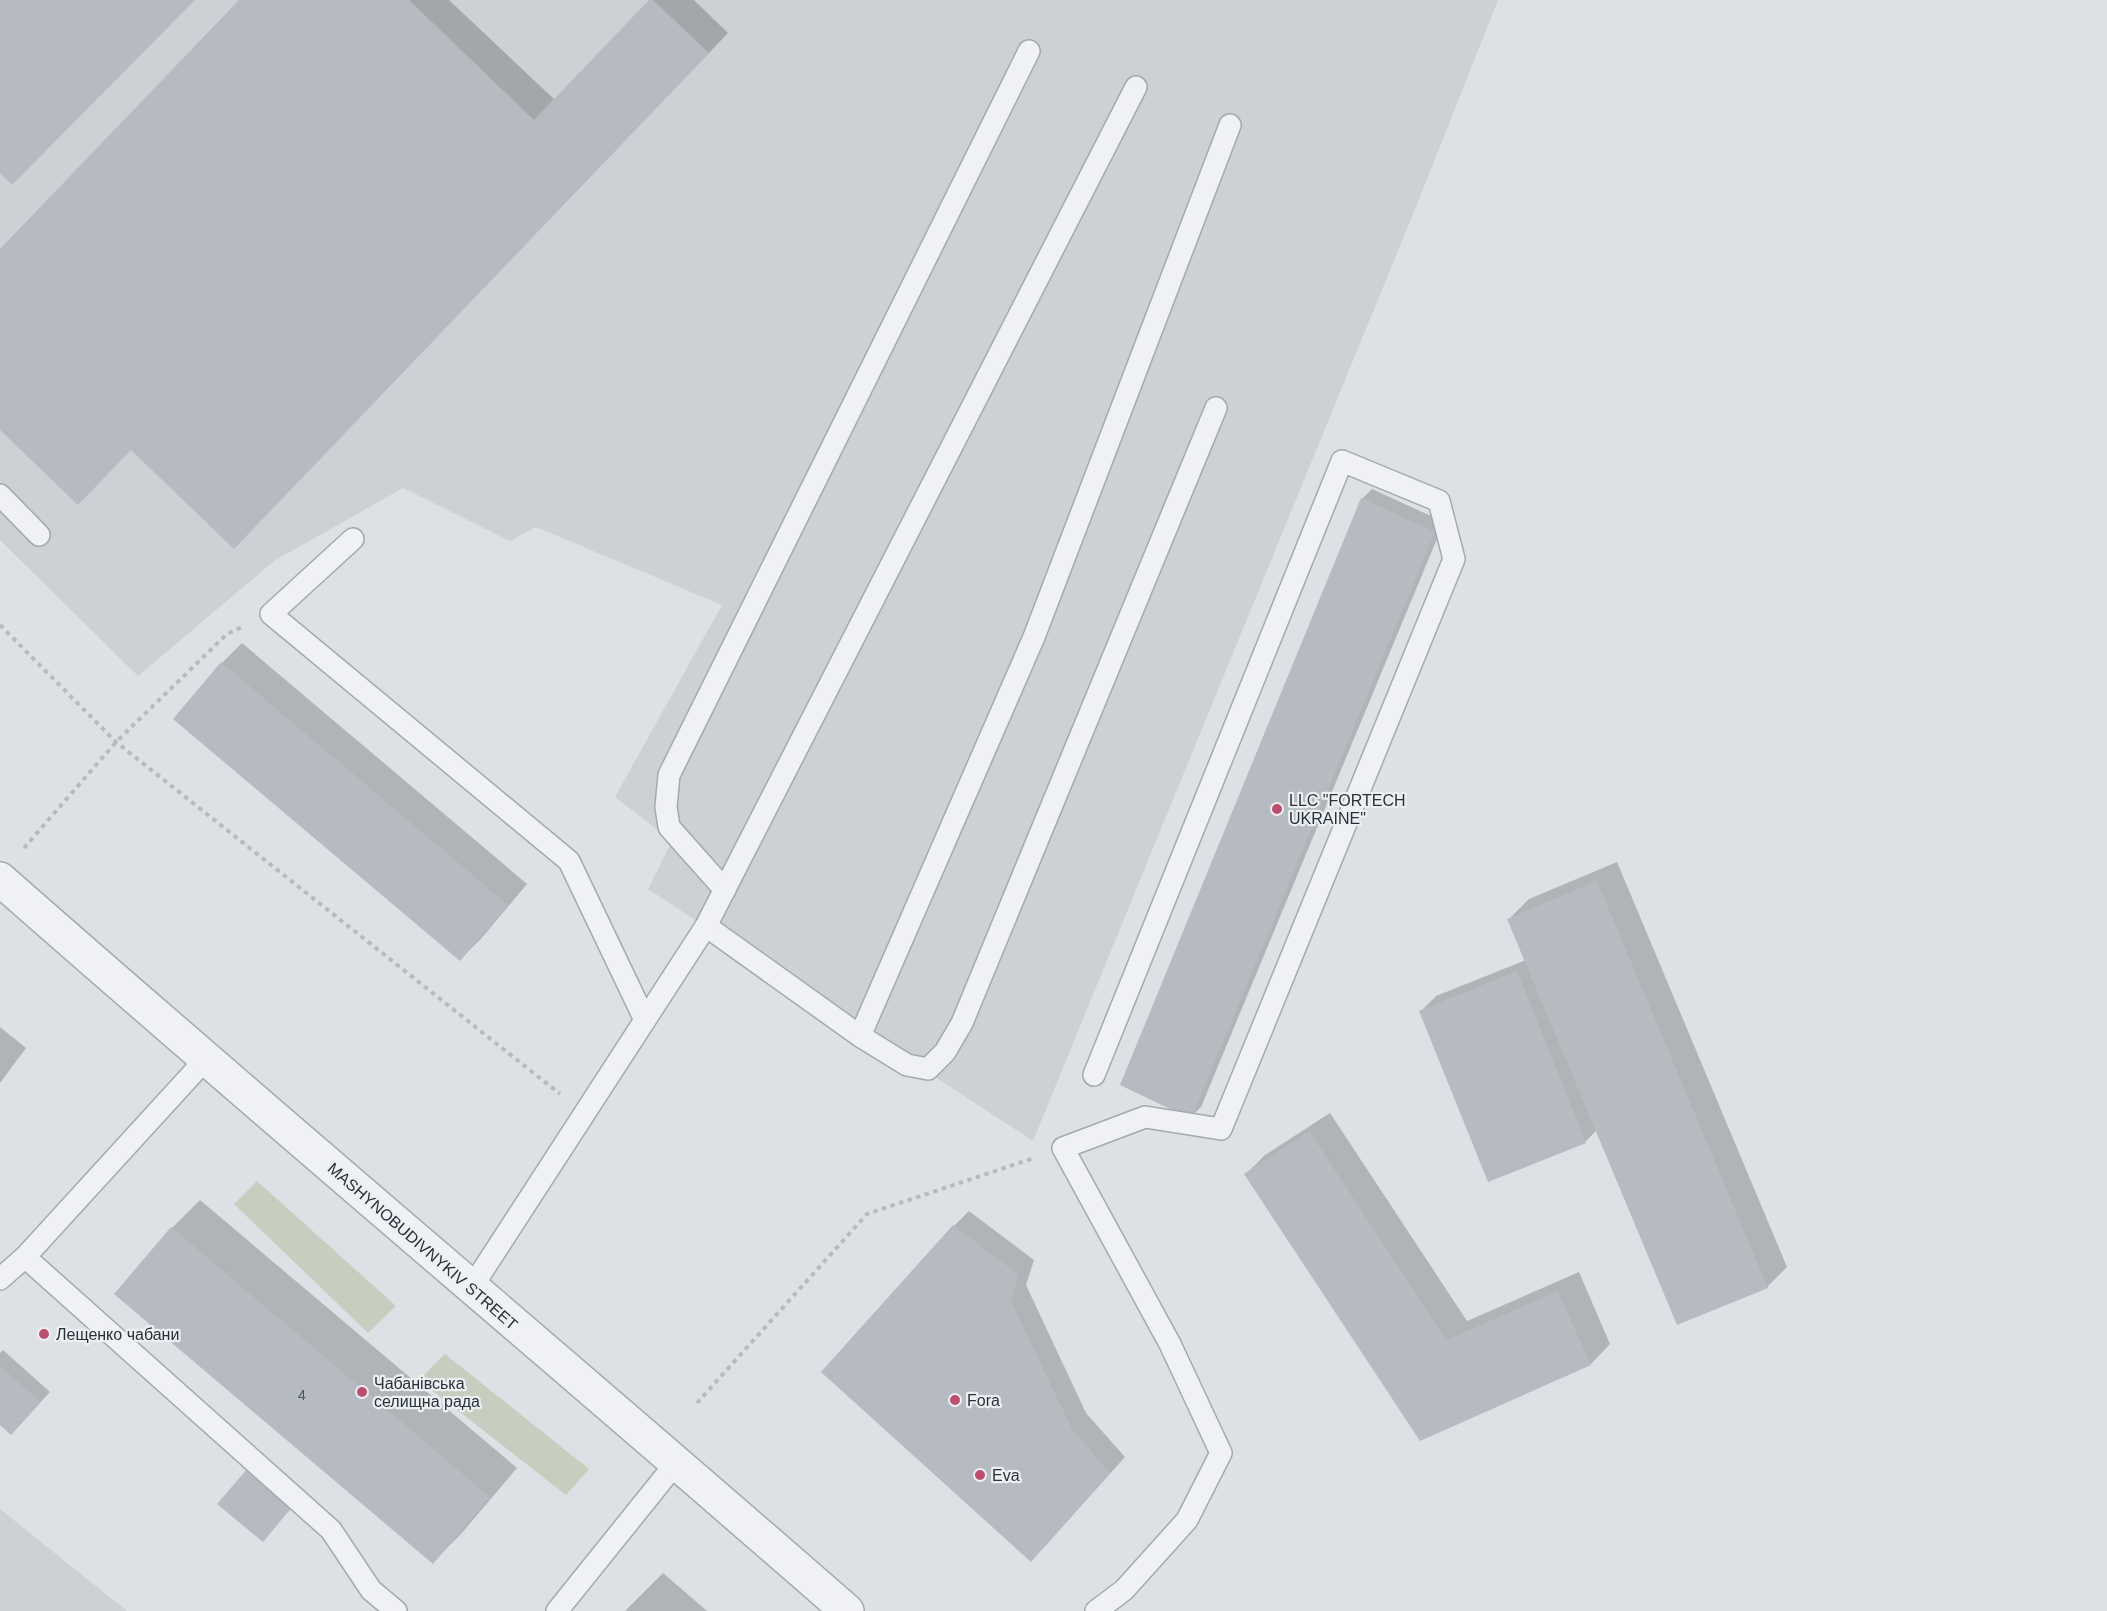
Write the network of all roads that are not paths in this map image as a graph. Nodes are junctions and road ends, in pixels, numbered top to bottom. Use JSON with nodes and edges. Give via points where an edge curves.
{"nodes":[{"id":1,"x":1029,"y":51,"type":"dead end"},
{"id":2,"x":1136,"y":87,"type":"dead end"},
{"id":3,"x":1230,"y":125,"type":"dead end"},
{"id":4,"x":1216,"y":408,"type":"dead end"},
{"id":5,"x":0,"y":495,"type":"edge"},
{"id":6,"x":39,"y":535,"type":"dead end"},
{"id":7,"x":353,"y":539,"type":"dead end"},
{"id":8,"x":0,"y":879,"type":"edge"},
{"id":9,"x":725,"y":890,"type":"junction"},
{"id":10,"x":706,"y":926,"type":"junction"},
{"id":11,"x":645,"y":1020,"type":"junction"},
{"id":12,"x":860,"y":1036,"type":"junction"},
{"id":13,"x":205,"y":1060,"type":"junction"},
{"id":14,"x":1094,"y":1075,"type":"dead end"},
{"id":15,"x":25,"y":1257,"type":"junction"},
{"id":16,"x":0,"y":1279,"type":"edge"},
{"id":17,"x":472,"y":1287,"type":"junction"},
{"id":18,"x":676,"y":1463,"type":"junction"},
{"id":19,"x":396,"y":1611,"type":"edge"},
{"id":20,"x":557,"y":1611,"type":"edge"},
{"id":21,"x":847,"y":1611,"type":"edge"},
{"id":22,"x":1096,"y":1611,"type":"edge"}],
"edges":[{"from":1,"to":9,"type":"lane","via":[[669,775],[669,827]]},
{"from":2,"to":9,"type":"lane"},
{"from":3,"to":12,"type":"lane","via":[[1034,637]]},
{"from":4,"to":12,"type":"lane","via":[[962,1023],[945,1052],[928,1069],[907,1065]]},
{"from":5,"to":6,"type":"lane"},
{"from":7,"to":11,"type":"lane","via":[[271,614],[569,861]]},
{"from":8,"to":13,"type":"street","name":"MASHYNOBUDIVNYKIV STREET"},
{"from":9,"to":10,"type":"lane"},
{"from":10,"to":11,"type":"lane"},
{"from":10,"to":12,"type":"lane"},
{"from":11,"to":17,"type":"lane"},
{"from":13,"to":15,"type":"lane"},
{"from":13,"to":17,"type":"street","name":"MASHYNOBUDIVNYKIV STREET"},
{"from":14,"to":22,"type":"lane","via":[[1342,461],[1438,501],[1454,559],[1221,1129],[1145,1117],[1063,1148],[1170,1344],[1221,1453],[1187,1520],[1124,1590]]},
{"from":15,"to":16,"type":"lane"},
{"from":15,"to":19,"type":"lane","via":[[332,1530],[371,1590]]},
{"from":17,"to":18,"type":"street","name":"MASHYNOBUDIVNYKIV STREET"},
{"from":18,"to":20,"type":"lane"},
{"from":18,"to":21,"type":"street","name":"MASHYNOBUDIVNYKIV STREET"}]}
